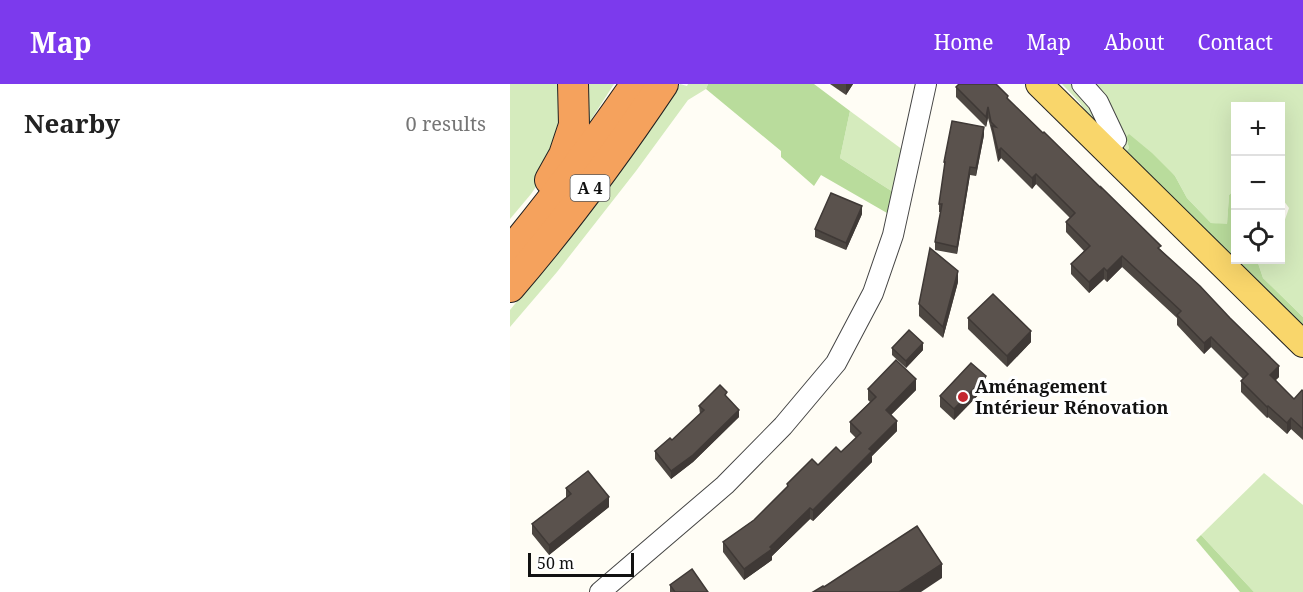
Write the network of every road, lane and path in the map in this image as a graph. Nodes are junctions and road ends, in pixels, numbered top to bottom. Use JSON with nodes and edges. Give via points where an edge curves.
{"nodes":[{"id":1,"x":573,"y":84,"type":"edge"},
{"id":2,"x":636,"y":84,"type":"edge"},
{"id":3,"x":663,"y":84,"type":"edge"},
{"id":4,"x":926,"y":84,"type":"edge"},
{"id":5,"x":1039,"y":84,"type":"edge"},
{"id":6,"x":1082,"y":84,"type":"edge"},
{"id":7,"x":1106,"y":150,"type":"junction"},
{"id":8,"x":510,"y":233,"type":"edge"},
{"id":9,"x":510,"y":252,"type":"edge"},
{"id":10,"x":510,"y":287,"type":"edge"},
{"id":11,"x":1303,"y":344,"type":"edge"},
{"id":12,"x":600,"y":592,"type":"edge"}],
"edges":[{"from":1,"to":8,"type":"highway","number":"A 4","via":[[574,124],[564,155],[542,194]]},
{"from":2,"to":9,"type":"highway","number":"A 4"},
{"from":3,"to":10,"type":"highway","number":"A 4","via":[[577,206]]},
{"from":4,"to":12,"type":"street","via":[[893,235],[873,293],[836,363],[783,426],[725,485]]},
{"from":5,"to":7,"type":"main road"},
{"from":6,"to":7,"type":"street","via":[[1098,102],[1116,140]]},
{"from":7,"to":11,"type":"main road"}]}
